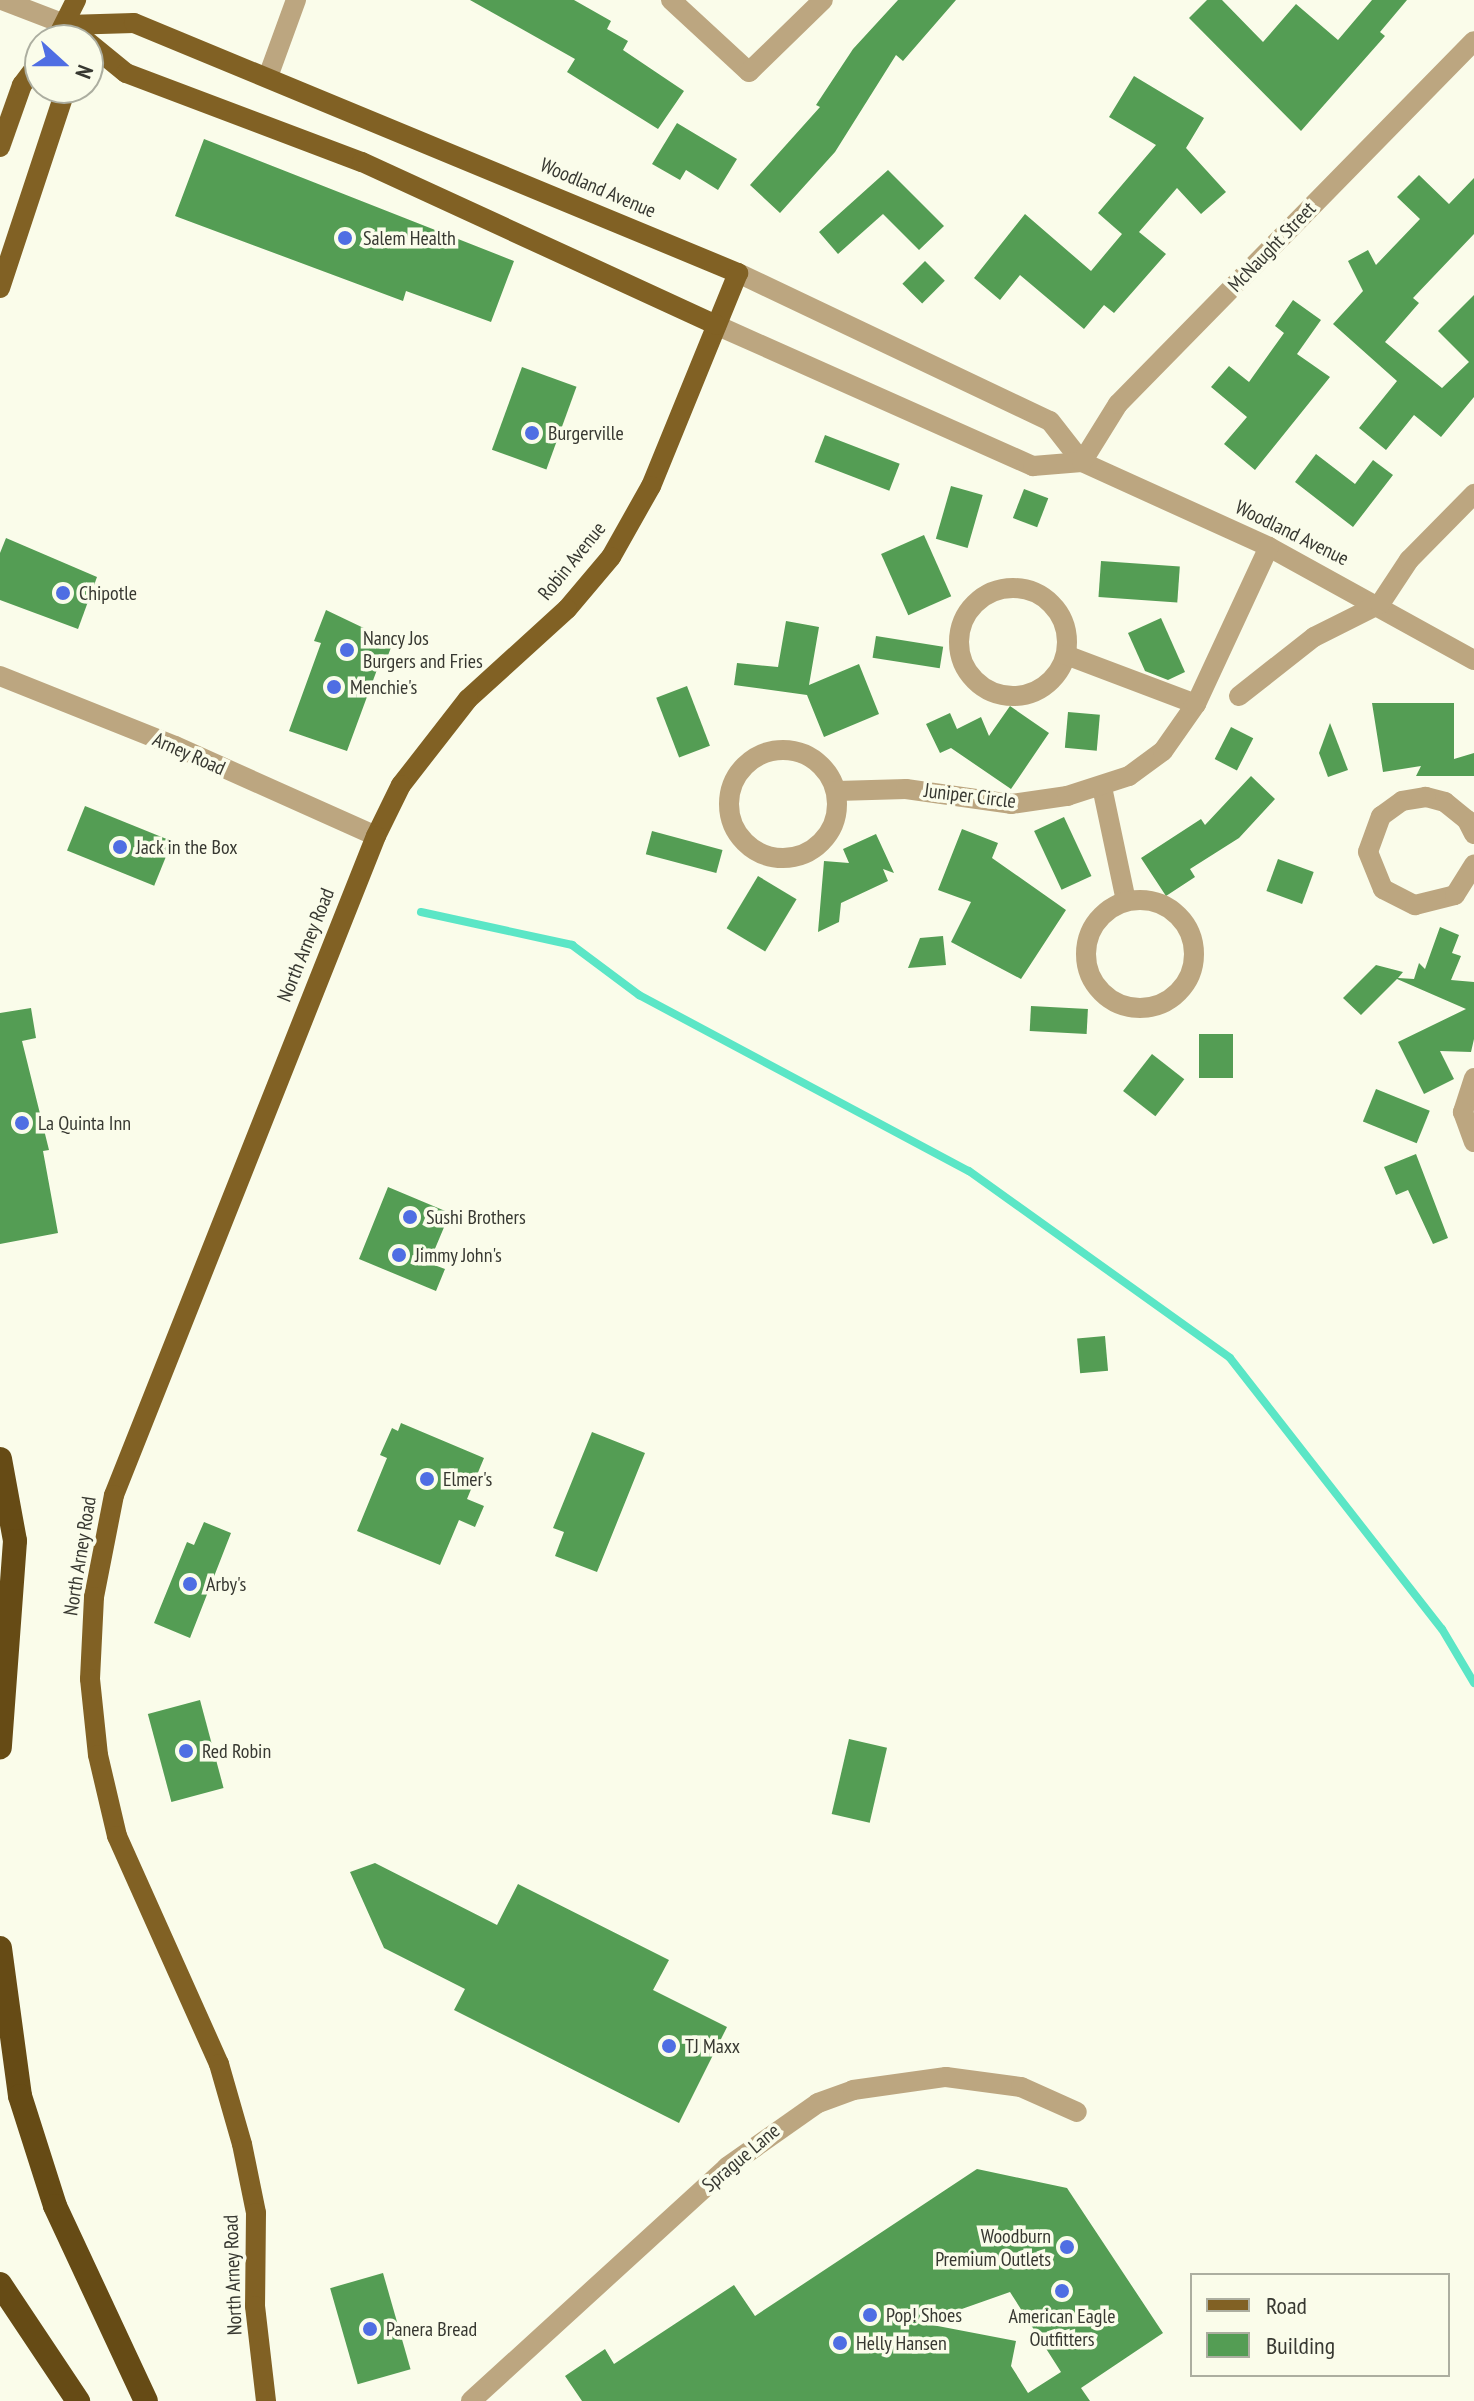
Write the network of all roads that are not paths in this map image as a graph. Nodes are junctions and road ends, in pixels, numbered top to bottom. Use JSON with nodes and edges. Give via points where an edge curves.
{"nodes":[{"id":1,"x":2,"y":0,"type":"edge"},
{"id":2,"x":76,"y":0,"type":"edge"},
{"id":3,"x":296,"y":0,"type":"edge"},
{"id":4,"x":671,"y":0,"type":"edge"},
{"id":5,"x":823,"y":0,"type":"edge"},
{"id":6,"x":44,"y":24,"type":"edge"},
{"id":7,"x":67,"y":24,"type":"edge"},
{"id":8,"x":104,"y":28,"type":"edge"},
{"id":9,"x":1474,"y":41,"type":"edge"},
{"id":10,"x":104,"y":55,"type":"edge"},
{"id":11,"x":269,"y":74,"type":"junction"},
{"id":12,"x":24,"y":82,"type":"edge"},
{"id":13,"x":61,"y":104,"type":"edge"},
{"id":14,"x":0,"y":147,"type":"edge"},
{"id":15,"x":738,"y":273,"type":"junction"},
{"id":16,"x":0,"y":288,"type":"edge"},
{"id":17,"x":716,"y":325,"type":"junction"},
{"id":18,"x":1082,"y":462,"type":"junction"},
{"id":19,"x":1474,"y":494,"type":"edge"},
{"id":20,"x":1269,"y":547,"type":"junction"},
{"id":21,"x":1380,"y":604,"type":"junction"},
{"id":22,"x":1066,"y":655,"type":"junction"},
{"id":23,"x":1474,"y":660,"type":"edge"},
{"id":24,"x":0,"y":676,"type":"edge"},
{"id":25,"x":1239,"y":696,"type":"dead end"},
{"id":26,"x":1196,"y":704,"type":"junction"},
{"id":27,"x":1102,"y":787,"type":"junction"},
{"id":28,"x":837,"y":791,"type":"junction"},
{"id":29,"x":1474,"y":834,"type":"edge"},
{"id":30,"x":376,"y":836,"type":"junction"},
{"id":31,"x":1474,"y":864,"type":"edge"},
{"id":32,"x":1126,"y":901,"type":"junction"},
{"id":33,"x":1474,"y":1078,"type":"edge"},
{"id":34,"x":1474,"y":1142,"type":"edge"},
{"id":35,"x":0,"y":1459,"type":"edge"},
{"id":36,"x":0,"y":1747,"type":"edge"},
{"id":37,"x":0,"y":1948,"type":"edge"},
{"id":38,"x":1077,"y":2112,"type":"dead end"},
{"id":39,"x":0,"y":2284,"type":"edge"},
{"id":40,"x":78,"y":2401,"type":"edge"},
{"id":41,"x":146,"y":2401,"type":"edge"},
{"id":42,"x":266,"y":2401,"type":"edge"},
{"id":43,"x":471,"y":2401,"type":"edge"}],
"edges":[{"from":1,"to":6,"type":"street","name":"Woodland Avenue"},
{"from":2,"to":7,"type":"main road"},
{"from":3,"to":11,"type":"street"},
{"from":4,"to":5,"type":"street","via":[[749,72]]},
{"from":8,"to":11,"type":"main road","name":"Woodland Avenue","via":[[134,23]]},
{"from":9,"to":18,"type":"street","name":"McNaught Street","via":[[1118,404]]},
{"from":10,"to":17,"type":"main road","name":"Woodland Avenue","via":[[126,73],[362,162]]},
{"from":11,"to":15,"type":"main road","name":"Woodland Avenue"},
{"from":12,"to":14,"type":"main road"},
{"from":13,"to":16,"type":"main road"},
{"from":15,"to":17,"type":"main road","name":"Robin Avenue"},
{"from":15,"to":18,"type":"street","name":"Woodland Avenue","via":[[1050,421]]},
{"from":17,"to":18,"type":"street","name":"Woodland Avenue","via":[[1033,466]]},
{"from":17,"to":30,"type":"main road","name":"Robin Avenue","via":[[651,486],[611,557],[567,609],[468,699],[433,740]]},
{"from":18,"to":20,"type":"street","name":"Woodland Avenue"},
{"from":19,"to":21,"type":"street","via":[[1409,560]]},
{"from":20,"to":21,"type":"street","name":"Woodland Avenue"},
{"from":20,"to":26,"type":"street","name":"Juniper Circle"},
{"from":21,"to":23,"type":"street","name":"Woodland Avenue"},
{"from":21,"to":25,"type":"street","via":[[1314,637]]},
{"from":22,"to":22,"type":"street","via":[[1065,625],[1058,610],[1036,592],[999,589],[972,606],[961,624],[962,661],[973,679],[990,691],[1028,694],[1057,673]]},
{"from":22,"to":26,"type":"street"},
{"from":24,"to":30,"type":"street","name":"Arney Road","via":[[175,746]]},
{"from":26,"to":27,"type":"street","name":"Juniper Circle","via":[[1163,751],[1129,776]]},
{"from":27,"to":28,"type":"street","name":"Juniper Circle","via":[[1011,804],[906,789]]},
{"from":27,"to":32,"type":"street"},
{"from":28,"to":28,"type":"street","via":[[828,773],[806,754],[769,751],[742,768],[732,787],[733,823],[744,842],[761,854],[799,856],[830,832],[838,809]]},
{"from":29,"to":31,"type":"street","via":[[1467,820],[1445,802],[1426,797],[1402,801],[1381,816],[1368,852],[1383,889],[1415,905],[1455,895]]},
{"from":30,"to":42,"type":"main road","name":"North Arney Road","via":[[142,1416],[114,1495],[94,1597],[90,1679],[98,1755],[117,1836],[219,2064],[242,2144],[256,2213],[255,2306]]},
{"from":32,"to":32,"type":"street","via":[[1099,918],[1089,937],[1090,973],[1101,991],[1118,1003],[1156,1006],[1187,981],[1195,959],[1192,937],[1185,922],[1163,904]]},
{"from":33,"to":34,"type":"street","via":[[1463,1112]]},
{"from":35,"to":36,"type":"highway","via":[[15,1541]]},
{"from":37,"to":41,"type":"highway","via":[[20,2096],[55,2206]]},
{"from":38,"to":43,"type":"street","name":"Sprague Lane","via":[[1021,2087],[946,2077],[853,2090],[818,2103],[727,2167]]},
{"from":39,"to":40,"type":"highway"}]}
